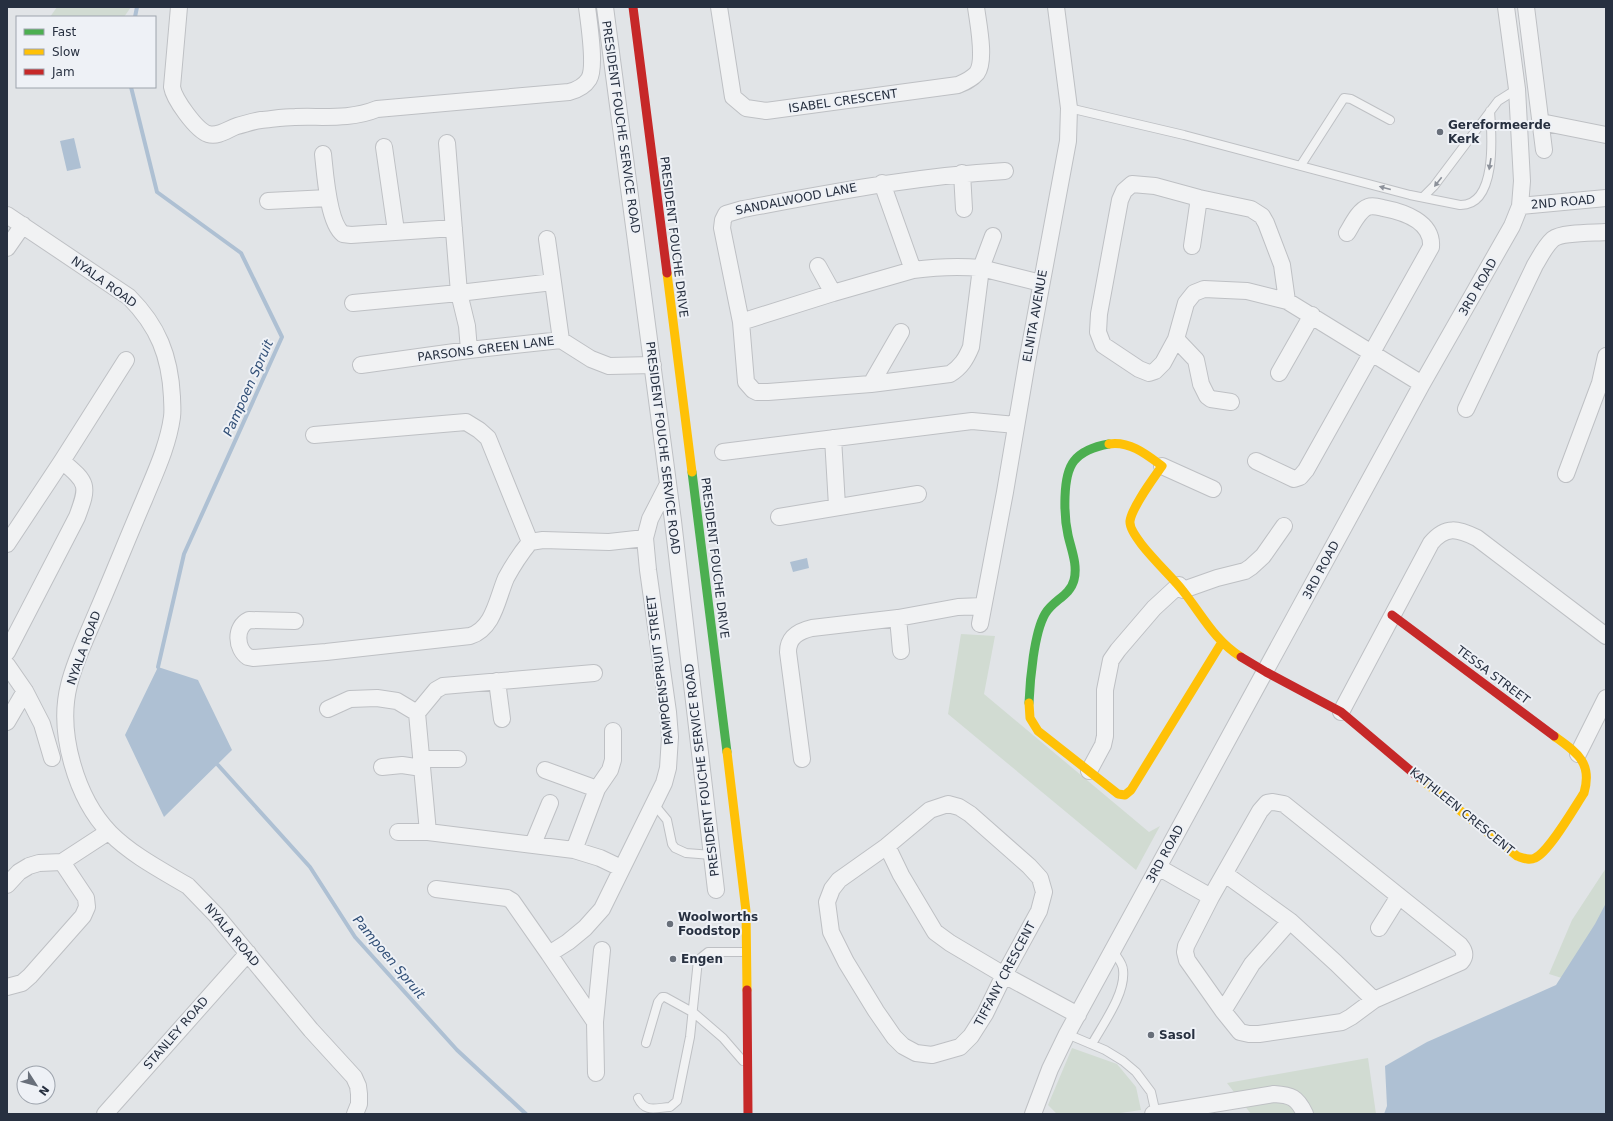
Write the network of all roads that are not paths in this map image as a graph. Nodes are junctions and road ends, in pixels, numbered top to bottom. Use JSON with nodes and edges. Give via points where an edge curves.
{"nodes":[{"id":1,"x":179,"y":7,"type":"edge"},
{"id":2,"x":587,"y":7,"type":"edge"},
{"id":3,"x":605,"y":7,"type":"edge"},
{"id":4,"x":633,"y":7,"type":"edge"},
{"id":5,"x":719,"y":7,"type":"edge"},
{"id":6,"x":976,"y":7,"type":"edge"},
{"id":7,"x":1056,"y":7,"type":"edge"},
{"id":8,"x":1506,"y":7,"type":"edge"},
{"id":9,"x":1526,"y":7,"type":"edge"},
{"id":10,"x":1517,"y":89,"type":"junction"},
{"id":11,"x":1069,"y":108,"type":"junction"},
{"id":12,"x":1490,"y":111,"type":"junction"},
{"id":13,"x":1390,"y":120,"type":"dead end"},
{"id":14,"x":1540,"y":122,"type":"junction"},
{"id":15,"x":1606,"y":135,"type":"edge"},
{"id":16,"x":448,"y":143,"type":"dead end"},
{"id":17,"x":384,"y":147,"type":"dead end"},
{"id":18,"x":1544,"y":150,"type":"dead end"},
{"id":19,"x":323,"y":154,"type":"dead end"},
{"id":20,"x":1301,"y":165,"type":"junction"},
{"id":21,"x":1004,"y":171,"type":"dead end"},
{"id":22,"x":962,"y":173,"type":"junction"},
{"id":23,"x":882,"y":183,"type":"junction"},
{"id":24,"x":328,"y":198,"type":"junction"},
{"id":25,"x":1199,"y":198,"type":"junction"},
{"id":26,"x":1423,"y":198,"type":"junction"},
{"id":27,"x":1606,"y":198,"type":"edge"},
{"id":28,"x":268,"y":201,"type":"dead end"},
{"id":29,"x":1520,"y":206,"type":"junction"},
{"id":30,"x":964,"y":209,"type":"dead end"},
{"id":31,"x":7,"y":215,"type":"edge"},
{"id":32,"x":23,"y":225,"type":"junction"},
{"id":33,"x":454,"y":228,"type":"junction"},
{"id":34,"x":396,"y":231,"type":"junction"},
{"id":35,"x":1606,"y":232,"type":"edge"},
{"id":36,"x":1347,"y":233,"type":"dead end"},
{"id":37,"x":993,"y":236,"type":"dead end"},
{"id":38,"x":547,"y":239,"type":"dead end"},
{"id":39,"x":1192,"y":246,"type":"dead end"},
{"id":40,"x":7,"y":248,"type":"edge"},
{"id":41,"x":818,"y":266,"type":"dead end"},
{"id":42,"x":981,"y":268,"type":"junction"},
{"id":43,"x":913,"y":270,"type":"junction"},
{"id":44,"x":553,"y":282,"type":"junction"},
{"id":45,"x":1041,"y":282,"type":"junction"},
{"id":46,"x":459,"y":293,"type":"junction"},
{"id":47,"x":833,"y":293,"type":"junction"},
{"id":48,"x":1287,"y":300,"type":"junction"},
{"id":49,"x":353,"y":303,"type":"dead end"},
{"id":50,"x":1312,"y":315,"type":"junction"},
{"id":51,"x":741,"y":322,"type":"junction"},
{"id":52,"x":901,"y":332,"type":"dead end"},
{"id":53,"x":561,"y":340,"type":"junction"},
{"id":54,"x":1176,"y":340,"type":"junction"},
{"id":55,"x":469,"y":350,"type":"junction"},
{"id":56,"x":1372,"y":353,"type":"junction"},
{"id":57,"x":1606,"y":356,"type":"edge"},
{"id":58,"x":126,"y":360,"type":"dead end"},
{"id":59,"x":361,"y":365,"type":"dead end"},
{"id":60,"x":653,"y":365,"type":"junction"},
{"id":61,"x":1279,"y":373,"type":"dead end"},
{"id":62,"x":871,"y":384,"type":"junction"},
{"id":63,"x":1422,"y":384,"type":"junction"},
{"id":64,"x":1231,"y":402,"type":"dead end"},
{"id":65,"x":1466,"y":409,"type":"dead end"},
{"id":66,"x":1016,"y":425,"type":"junction"},
{"id":67,"x":314,"y":435,"type":"dead end"},
{"id":68,"x":833,"y":438,"type":"junction"},
{"id":69,"x":723,"y":452,"type":"dead end"},
{"id":70,"x":62,"y":461,"type":"junction"},
{"id":71,"x":1256,"y":461,"type":"dead end"},
{"id":72,"x":1162,"y":466,"type":"junction"},
{"id":73,"x":1566,"y":474,"type":"dead end"},
{"id":74,"x":668,"y":484,"type":"junction"},
{"id":75,"x":1213,"y":489,"type":"dead end"},
{"id":76,"x":918,"y":494,"type":"dead end"},
{"id":77,"x":837,"y":506,"type":"junction"},
{"id":78,"x":779,"y":516,"type":"dead end"},
{"id":79,"x":1284,"y":526,"type":"dead end"},
{"id":80,"x":645,"y":538,"type":"junction"},
{"id":81,"x":530,"y":542,"type":"junction"},
{"id":82,"x":7,"y":544,"type":"edge"},
{"id":83,"x":1181,"y":588,"type":"junction"},
{"id":84,"x":983,"y":606,"type":"junction"},
{"id":85,"x":1392,"y":615,"type":"junction"},
{"id":86,"x":898,"y":618,"type":"junction"},
{"id":87,"x":295,"y":621,"type":"dead end"},
{"id":88,"x":980,"y":624,"type":"dead end"},
{"id":89,"x":1606,"y":636,"type":"edge"},
{"id":90,"x":1222,"y":642,"type":"junction"},
{"id":91,"x":901,"y":651,"type":"dead end"},
{"id":92,"x":7,"y":652,"type":"edge"},
{"id":93,"x":7,"y":665,"type":"edge"},
{"id":94,"x":1266,"y":672,"type":"junction"},
{"id":95,"x":594,"y":673,"type":"dead end"},
{"id":96,"x":497,"y":681,"type":"junction"},
{"id":97,"x":25,"y":691,"type":"junction"},
{"id":98,"x":1606,"y":698,"type":"edge"},
{"id":99,"x":328,"y":709,"type":"dead end"},
{"id":100,"x":1341,"y":712,"type":"junction"},
{"id":101,"x":417,"y":713,"type":"junction"},
{"id":102,"x":502,"y":719,"type":"dead end"},
{"id":103,"x":7,"y":722,"type":"edge"},
{"id":104,"x":613,"y":731,"type":"dead end"},
{"id":105,"x":1578,"y":754,"type":"junction"},
{"id":106,"x":52,"y":758,"type":"dead end"},
{"id":107,"x":458,"y":759,"type":"dead end"},
{"id":108,"x":802,"y":759,"type":"dead end"},
{"id":109,"x":422,"y":763,"type":"junction"},
{"id":110,"x":382,"y":767,"type":"dead end"},
{"id":111,"x":546,"y":770,"type":"dead end"},
{"id":112,"x":1089,"y":771,"type":"junction"},
{"id":113,"x":597,"y":789,"type":"junction"},
{"id":114,"x":550,"y":803,"type":"dead end"},
{"id":115,"x":653,"y":803,"type":"junction"},
{"id":116,"x":108,"y":832,"type":"junction"},
{"id":117,"x":398,"y":832,"type":"dead end"},
{"id":118,"x":428,"y":832,"type":"junction"},
{"id":119,"x":533,"y":844,"type":"junction"},
{"id":120,"x":887,"y":846,"type":"junction"},
{"id":121,"x":574,"y":850,"type":"junction"},
{"id":122,"x":712,"y":855,"type":"junction"},
{"id":123,"x":62,"y":862,"type":"junction"},
{"id":124,"x":1158,"y":867,"type":"junction"},
{"id":125,"x":621,"y":868,"type":"junction"},
{"id":126,"x":1225,"y":874,"type":"junction"},
{"id":127,"x":7,"y":885,"type":"edge"},
{"id":128,"x":436,"y":889,"type":"dead end"},
{"id":129,"x":716,"y":890,"type":"dead end"},
{"id":130,"x":1399,"y":896,"type":"junction"},
{"id":131,"x":1211,"y":897,"type":"junction"},
{"id":132,"x":1290,"y":922,"type":"junction"},
{"id":133,"x":1379,"y":928,"type":"dead end"},
{"id":134,"x":602,"y":950,"type":"dead end"},
{"id":135,"x":1113,"y":951,"type":"junction"},
{"id":136,"x":747,"y":952,"type":"junction"},
{"id":137,"x":248,"y":953,"type":"junction"},
{"id":138,"x":549,"y":954,"type":"junction"},
{"id":139,"x":1004,"y":975,"type":"junction"},
{"id":140,"x":7,"y":987,"type":"edge"},
{"id":141,"x":1374,"y":1000,"type":"junction"},
{"id":142,"x":1223,"y":1011,"type":"junction"},
{"id":143,"x":694,"y":1013,"type":"junction"},
{"id":144,"x":1078,"y":1015,"type":"junction"},
{"id":145,"x":595,"y":1022,"type":"junction"},
{"id":146,"x":1067,"y":1034,"type":"junction"},
{"id":147,"x":646,"y":1043,"type":"dead end"},
{"id":148,"x":1092,"y":1044,"type":"junction"},
{"id":149,"x":748,"y":1066,"type":"junction"},
{"id":150,"x":596,"y":1073,"type":"dead end"},
{"id":151,"x":638,"y":1098,"type":"dead end"},
{"id":152,"x":357,"y":1109,"type":"edge"},
{"id":153,"x":1202,"y":1110,"type":"edge"},
{"id":154,"x":105,"y":1114,"type":"edge"},
{"id":155,"x":748,"y":1114,"type":"edge"},
{"id":156,"x":1033,"y":1114,"type":"edge"},
{"id":157,"x":1154,"y":1114,"type":"edge"},
{"id":158,"x":1305,"y":1114,"type":"edge"}],
"edges":[{"from":1,"to":2,"type":"street","via":[[172,87],[174,95],[199,128],[212,135],[260,120],[358,115],[377,109],[578,90],[590,78],[592,68]]},
{"from":3,"to":60,"type":"street","name":"PRESIDENT FOUCHE SERVICE ROAD"},
{"from":4,"to":136,"type":"street","name":"PRESIDENT FOUCHE DRIVE","via":[[744,877]]},
{"from":5,"to":6,"type":"street","name":"ISABEL CRESCENT","via":[[733,97],[746,108],[766,111],[966,82],[980,66]]},
{"from":7,"to":11,"type":"street","name":"ELNITA AVENUE"},
{"from":8,"to":10,"type":"street","name":"3RD ROAD"},
{"from":9,"to":14,"type":"street"},
{"from":10,"to":12,"type":"lane","via":[[1498,101]]},
{"from":10,"to":29,"type":"street","name":"3RD ROAD","via":[[1522,181]]},
{"from":11,"to":20,"type":"lane"},
{"from":11,"to":45,"type":"street","name":"ELNITA AVENUE","via":[[1068,141]]},
{"from":12,"to":26,"type":"lane","one_way":true},
{"from":12,"to":26,"type":"lane","one_way":true,"via":[[1490,164],[1486,184],[1480,196],[1468,206]]},
{"from":13,"to":20,"type":"lane","via":[[1351,99],[1344,98]]},
{"from":14,"to":15,"type":"street"},
{"from":14,"to":18,"type":"street"},
{"from":16,"to":33,"type":"street"},
{"from":17,"to":34,"type":"street"},
{"from":19,"to":24,"type":"street"},
{"from":26,"to":20,"type":"lane","one_way":true},
{"from":21,"to":22,"type":"street","name":"SANDALWOOD LANE"},
{"from":22,"to":23,"type":"street","name":"SANDALWOOD LANE"},
{"from":22,"to":30,"type":"street"},
{"from":23,"to":43,"type":"street"},
{"from":23,"to":51,"type":"street","name":"SANDALWOOD LANE","via":[[726,214],[722,220],[723,235]]},
{"from":24,"to":28,"type":"street"},
{"from":24,"to":34,"type":"street","via":[[336,227],[343,234]]},
{"from":25,"to":39,"type":"street"},
{"from":25,"to":48,"type":"street","via":[[1251,209],[1262,216],[1282,265]]},
{"from":25,"to":54,"type":"street","via":[[1148,185],[1132,184],[1124,191],[1120,200],[1099,314],[1098,332],[1103,345],[1149,373],[1156,371],[1163,363]]},
{"from":27,"to":29,"type":"street","name":"2ND ROAD"},
{"from":29,"to":63,"type":"street","name":"3RD ROAD","via":[[1512,226]]},
{"from":31,"to":32,"type":"street","name":"NYALA ROAD"},
{"from":32,"to":40,"type":"street"},
{"from":32,"to":116,"type":"street","name":"NYALA ROAD","via":[[129,297],[140,308],[161,340],[171,382],[172,416],[160,462],[86,637],[73,671],[66,703],[70,754],[76,776],[82,792]]},
{"from":33,"to":34,"type":"street"},
{"from":33,"to":46,"type":"street"},
{"from":35,"to":65,"type":"street","via":[[1564,235],[1554,238],[1546,246]]},
{"from":36,"to":56,"type":"street","via":[[1363,210],[1371,206],[1400,211],[1415,218],[1432,240],[1431,248]]},
{"from":37,"to":42,"type":"street","name":"SANDALWOOD LANE"},
{"from":38,"to":44,"type":"street"},
{"from":41,"to":47,"type":"street"},
{"from":42,"to":43,"type":"street","via":[[960,266]]},
{"from":42,"to":45,"type":"street"},
{"from":42,"to":62,"type":"street","name":"SANDALWOOD LANE","via":[[971,347],[961,365],[950,374]]},
{"from":43,"to":47,"type":"street"},
{"from":44,"to":46,"type":"street"},
{"from":44,"to":53,"type":"street"},
{"from":45,"to":66,"type":"street","name":"ELNITA AVENUE"},
{"from":46,"to":49,"type":"street"},
{"from":46,"to":55,"type":"street","via":[[467,326]]},
{"from":47,"to":51,"type":"street"},
{"from":48,"to":50,"type":"street"},
{"from":48,"to":54,"type":"street","via":[[1247,291],[1204,289],[1194,293],[1186,303]]},
{"from":50,"to":56,"type":"street"},
{"from":50,"to":61,"type":"street"},
{"from":51,"to":62,"type":"street","name":"SANDALWOOD LANE","via":[[746,382],[757,392]]},
{"from":52,"to":62,"type":"street"},
{"from":53,"to":55,"type":"street","name":"PARSONS GREEN LANE"},
{"from":53,"to":60,"type":"street","name":"PARSONS GREEN LANE","via":[[591,359],[609,366]]},
{"from":54,"to":64,"type":"street","via":[[1196,360],[1201,384],[1207,396]]},
{"from":55,"to":59,"type":"street","name":"PARSONS GREEN LANE"},
{"from":56,"to":63,"type":"street"},
{"from":56,"to":71,"type":"street","via":[[1300,477],[1294,480]]},
{"from":57,"to":73,"type":"street","via":[[1600,383]]},
{"from":58,"to":70,"type":"street"},
{"from":60,"to":74,"type":"street","name":"PRESIDENT FOUCHE SERVICE ROAD"},
{"from":63,"to":94,"type":"street","name":"3RD ROAD"},
{"from":66,"to":68,"type":"street","via":[[972,421]]},
{"from":66,"to":84,"type":"street","name":"ELNITA AVENUE"},
{"from":67,"to":81,"type":"street","via":[[466,422],[488,438]]},
{"from":68,"to":69,"type":"street"},
{"from":68,"to":77,"type":"street"},
{"from":70,"to":82,"type":"street"},
{"from":70,"to":92,"type":"street","via":[[82,478],[85,488],[83,499],[77,517]]},
{"from":72,"to":75,"type":"street"},
{"from":72,"to":83,"type":"street","name":"KATHLEEN CRESCENT","via":[[1134,510],[1130,522],[1131,529],[1147,551]]},
{"from":72,"to":112,"type":"street","via":[[1131,445],[1118,443],[1084,452],[1071,466],[1065,508],[1066,529],[1075,569],[1074,582],[1044,615],[1028,709],[1030,721],[1038,731]]},
{"from":74,"to":80,"type":"street","name":"PAMPOENSPRUIT STREET","via":[[650,518]]},
{"from":74,"to":122,"type":"street","name":"PRESIDENT FOUCHE SERVICE ROAD"},
{"from":76,"to":77,"type":"street"},
{"from":77,"to":78,"type":"street"},
{"from":79,"to":83,"type":"street","via":[[1263,556],[1245,571]]},
{"from":80,"to":81,"type":"street","via":[[609,542]]},
{"from":80,"to":115,"type":"street","name":"PAMPOENSPRUIT STREET","via":[[670,737],[668,768],[664,783]]},
{"from":81,"to":87,"type":"street","via":[[506,578],[489,621],[478,633],[470,636],[253,658],[241,651],[239,634],[244,622]]},
{"from":83,"to":90,"type":"street","name":"KATHLEEN CRESCENT","via":[[1208,627]]},
{"from":83,"to":112,"type":"street","via":[[1154,608],[1111,660],[1105,690],[1104,741]]},
{"from":84,"to":86,"type":"street","via":[[958,607]]},
{"from":84,"to":88,"type":"street","name":"ELNITA AVENUE"},
{"from":85,"to":89,"type":"street","via":[[1431,543],[1442,532],[1454,530],[1463,531],[1477,538]]},
{"from":85,"to":100,"type":"street"},
{"from":85,"to":105,"type":"street","name":"TESSA STREET"},
{"from":86,"to":91,"type":"street"},
{"from":86,"to":108,"type":"street","via":[[812,628],[790,639],[788,652]]},
{"from":90,"to":94,"type":"street","name":"KATHLEEN CRESCENT"},
{"from":90,"to":112,"type":"street","via":[[1128,794],[1118,794]]},
{"from":93,"to":97,"type":"street"},
{"from":94,"to":100,"type":"street","name":"KATHLEEN CRESCENT"},
{"from":94,"to":124,"type":"street","name":"3RD ROAD"},
{"from":95,"to":96,"type":"street"},
{"from":96,"to":101,"type":"street","via":[[443,686],[436,690]]},
{"from":96,"to":102,"type":"street"},
{"from":97,"to":103,"type":"street"},
{"from":97,"to":106,"type":"street","via":[[42,724]]},
{"from":98,"to":105,"type":"street"},
{"from":99,"to":101,"type":"street","via":[[350,699],[377,698],[396,701]]},
{"from":100,"to":105,"type":"street","name":"KATHLEEN CRESCENT","via":[[1517,856],[1526,860],[1538,857],[1545,851],[1584,793],[1587,784],[1586,767]]},
{"from":101,"to":109,"type":"street"},
{"from":104,"to":113,"type":"street","via":[[613,760],[610,770]]},
{"from":107,"to":109,"type":"street"},
{"from":109,"to":110,"type":"street"},
{"from":109,"to":118,"type":"street"},
{"from":111,"to":113,"type":"street"},
{"from":113,"to":121,"type":"street"},
{"from":114,"to":119,"type":"street"},
{"from":115,"to":122,"type":"lane","via":[[667,820],[672,844],[676,848],[686,853]]},
{"from":115,"to":125,"type":"street","name":"PAMPOENSPRUIT STREET"},
{"from":116,"to":123,"type":"street"},
{"from":116,"to":137,"type":"street","name":"NYALA ROAD","via":[[133,852],[188,886]]},
{"from":117,"to":118,"type":"street"},
{"from":118,"to":119,"type":"street"},
{"from":119,"to":121,"type":"street"},
{"from":120,"to":139,"type":"street","via":[[935,932]]},
{"from":120,"to":139,"type":"street","name":"TIFFANY CRESCENT","via":[[930,810],[948,804],[970,814],[1040,878],[1044,892],[1039,911]]},
{"from":120,"to":139,"type":"street","name":"TIFFANY CRESCENT","via":[[839,880],[832,889],[828,902],[831,932],[846,962],[894,1037],[916,1053],[932,1055],[960,1047],[971,1036]]},
{"from":121,"to":125,"type":"street"},
{"from":122,"to":129,"type":"street","name":"PRESIDENT FOUCHE SERVICE ROAD"},
{"from":123,"to":127,"type":"street","via":[[28,866]]},
{"from":123,"to":140,"type":"street","via":[[86,898],[87,907],[83,916],[30,976],[22,983]]},
{"from":124,"to":131,"type":"street"},
{"from":124,"to":135,"type":"street","name":"3RD ROAD"},
{"from":125,"to":138,"type":"street","name":"PAMPOENSPRUIT STREET","via":[[596,917],[568,942]]},
{"from":126,"to":130,"type":"street","via":[[1260,811],[1267,803],[1277,802],[1284,804]]},
{"from":126,"to":131,"type":"street"},
{"from":126,"to":132,"type":"street"},
{"from":128,"to":138,"type":"street","via":[[507,898],[512,901]]},
{"from":130,"to":133,"type":"street"},
{"from":130,"to":141,"type":"street","via":[[1460,945],[1464,949],[1463,959],[1456,965]]},
{"from":131,"to":142,"type":"street","via":[[1185,952],[1187,960]]},
{"from":132,"to":141,"type":"street"},
{"from":132,"to":142,"type":"street","via":[[1252,964]]},
{"from":134,"to":145,"type":"street"},
{"from":135,"to":144,"type":"street","name":"3RD ROAD"},
{"from":135,"to":148,"type":"lane","via":[[1123,968],[1122,984],[1118,997]]},
{"from":136,"to":143,"type":"lane","via":[[708,952],[698,960]]},
{"from":136,"to":149,"type":"street","name":"PRESIDENT FOUCHE DRIVE"},
{"from":137,"to":152,"type":"street","name":"NYALA ROAD","via":[[311,1030],[354,1077],[358,1086]]},
{"from":137,"to":154,"type":"street","name":"STANLEY ROAD"},
{"from":138,"to":145,"type":"street"},
{"from":139,"to":144,"type":"street"},
{"from":141,"to":142,"type":"street","via":[[1342,1022],[1248,1034],[1240,1032]]},
{"from":143,"to":147,"type":"lane","via":[[667,997],[662,997],[658,1002]]},
{"from":143,"to":149,"type":"lane","via":[[723,1038]]},
{"from":143,"to":151,"type":"lane","via":[[677,1101],[670,1107],[648,1108],[641,1104]]},
{"from":144,"to":146,"type":"street","name":"3RD ROAD"},
{"from":145,"to":150,"type":"street"},
{"from":146,"to":148,"type":"lane"},
{"from":146,"to":156,"type":"street","name":"3RD ROAD"},
{"from":148,"to":157,"type":"lane","via":[[1115,1055],[1136,1072],[1151,1092]]},
{"from":149,"to":155,"type":"street","name":"PRESIDENT FOUCHE DRIVE"},
{"from":153,"to":157,"type":"street"},
{"from":153,"to":158,"type":"street","via":[[1235,1100],[1274,1094],[1294,1098]]}]}
